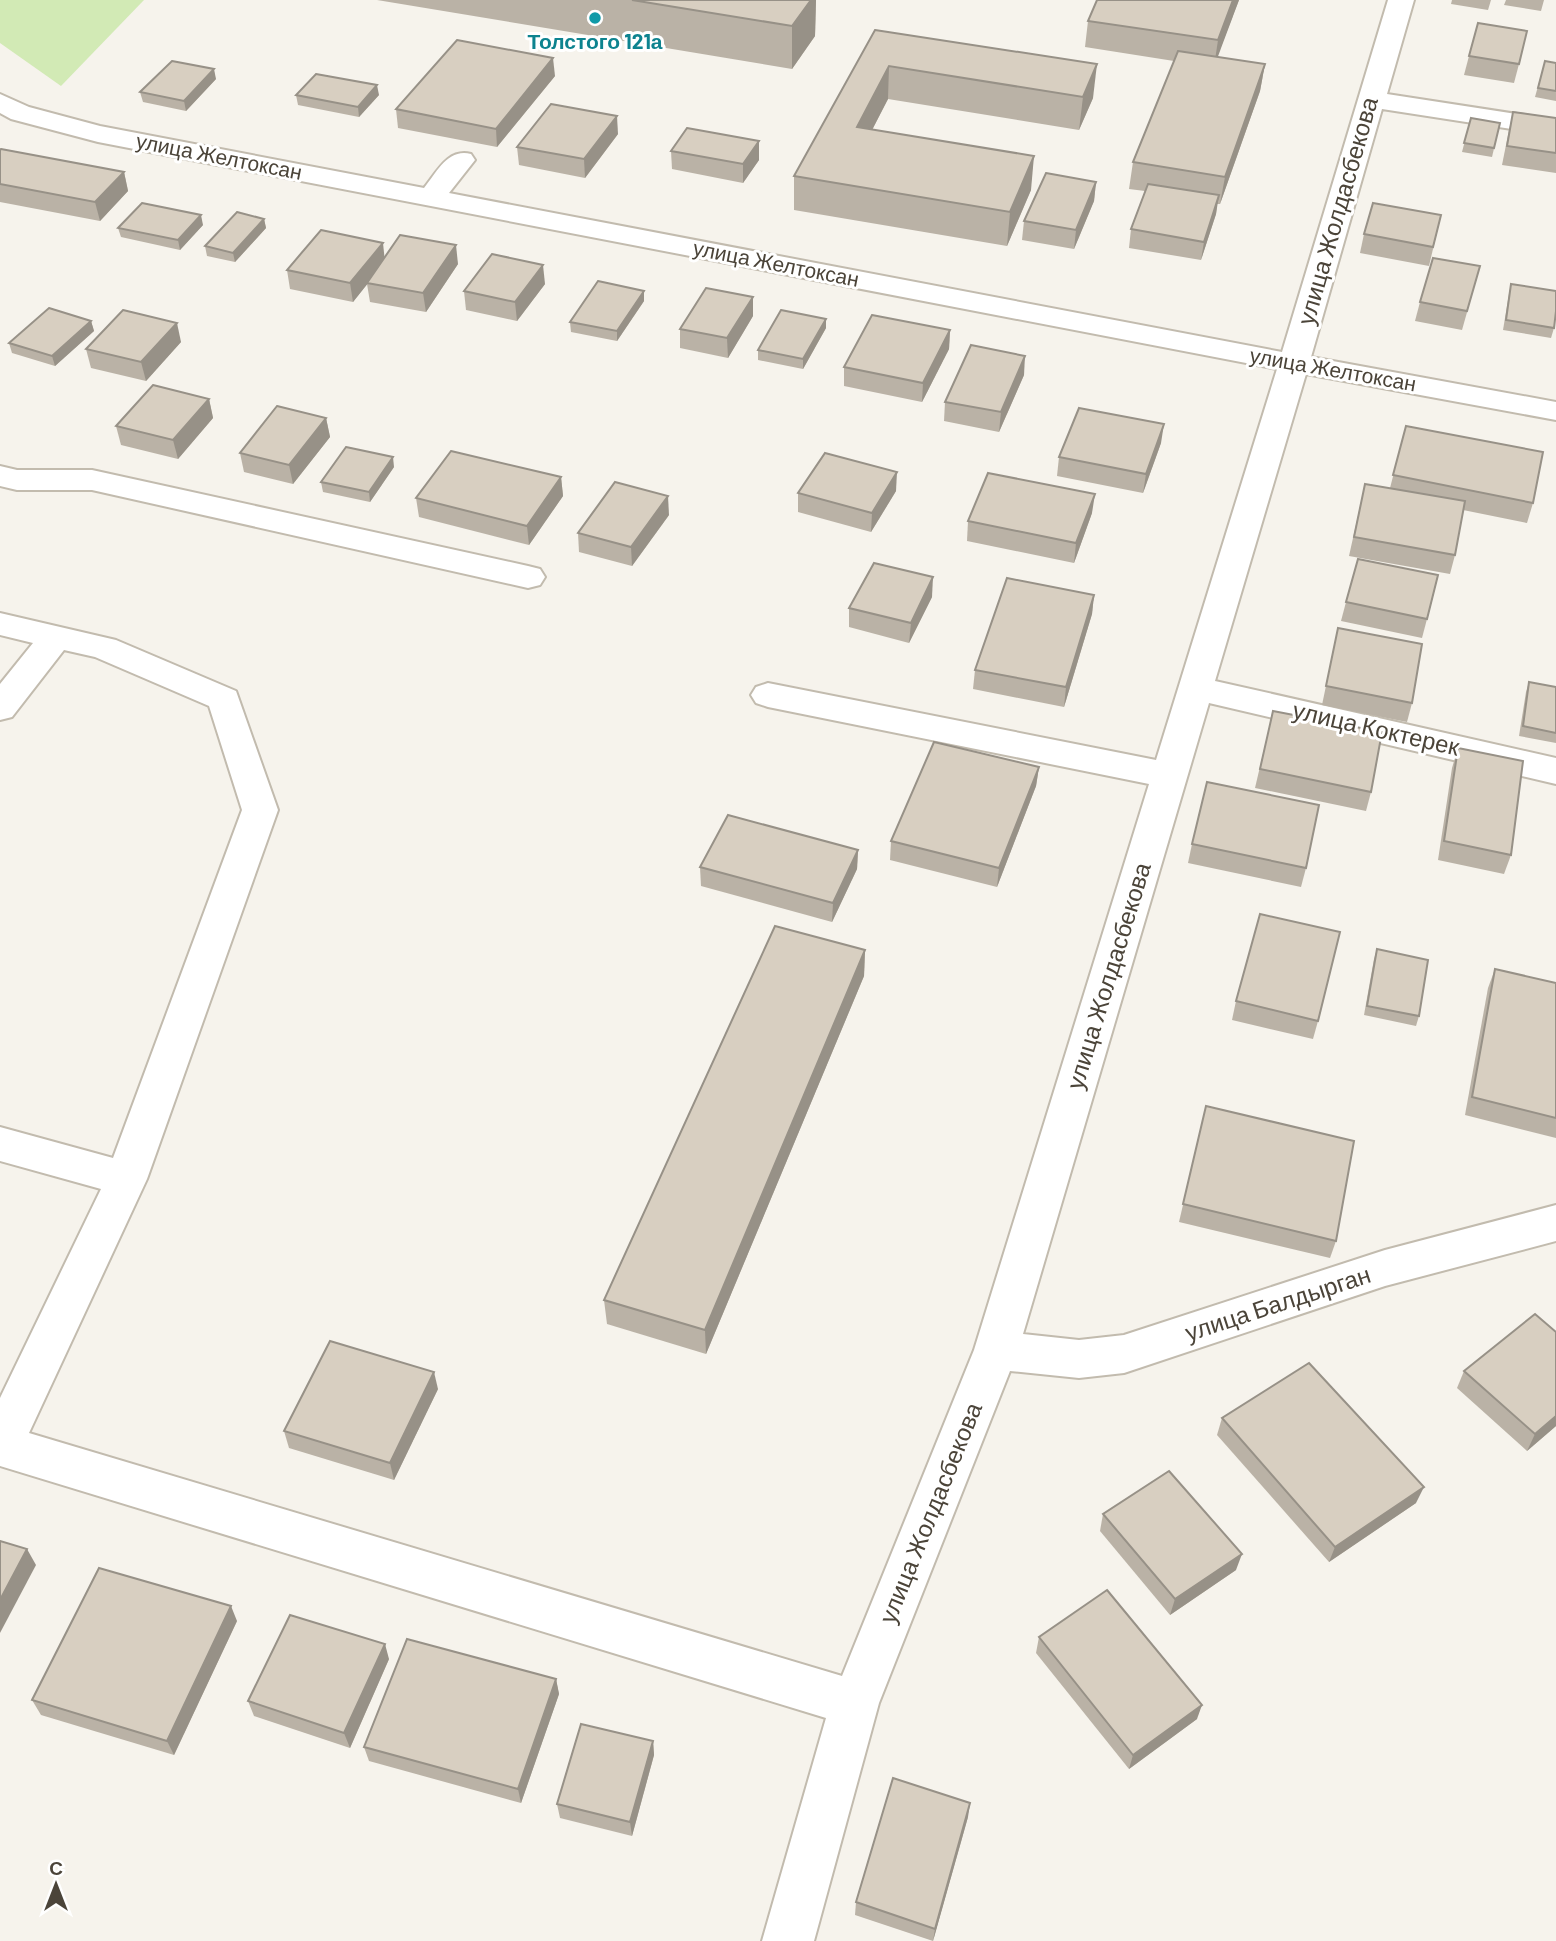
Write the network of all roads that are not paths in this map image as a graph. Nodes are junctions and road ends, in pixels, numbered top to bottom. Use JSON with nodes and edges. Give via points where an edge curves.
{"nodes":[{"id":1,"x":1401,"y":0,"type":"edge"},
{"id":2,"x":1371,"y":99,"type":"junction"},
{"id":3,"x":7,"y":114,"type":"edge"},
{"id":4,"x":1556,"y":128,"type":"edge"},
{"id":5,"x":461,"y":160,"type":"dead end"},
{"id":6,"x":430,"y":198,"type":"junction"},
{"id":7,"x":1294,"y":363,"type":"junction"},
{"id":8,"x":1556,"y":411,"type":"edge"},
{"id":9,"x":0,"y":476,"type":"edge"},
{"id":10,"x":528,"y":576,"type":"dead end"},
{"id":11,"x":0,"y":624,"type":"edge"},
{"id":12,"x":55,"y":639,"type":"junction"},
{"id":13,"x":1196,"y":688,"type":"junction"},
{"id":14,"x":768,"y":695,"type":"dead end"},
{"id":15,"x":0,"y":708,"type":"edge"},
{"id":16,"x":1556,"y":771,"type":"edge"},
{"id":17,"x":1170,"y":775,"type":"junction"},
{"id":18,"x":0,"y":1144,"type":"edge"},
{"id":19,"x":126,"y":1179,"type":"junction"},
{"id":20,"x":1556,"y":1223,"type":"edge"},
{"id":21,"x":996,"y":1350,"type":"junction"},
{"id":22,"x":0,"y":1446,"type":"edge"},
{"id":23,"x":855,"y":1703,"type":"junction"},
{"id":24,"x":788,"y":1941,"type":"edge"}],
"edges":[{"from":1,"to":2,"type":"street","name":"улица Жолдасбекова"},
{"from":2,"to":4,"type":"street"},
{"from":2,"to":7,"type":"street","name":"улица Жолдасбекова"},
{"from":3,"to":6,"type":"street","name":"улица Желтоксан"},
{"from":5,"to":6,"type":"street"},
{"from":6,"to":7,"type":"street","name":"улица Желтоксан"},
{"from":7,"to":8,"type":"street","name":"улица Желтоксан"},
{"from":7,"to":13,"type":"street","name":"улица Жолдасбекова"},
{"from":9,"to":10,"type":"street","via":[[92,480]]},
{"from":11,"to":12,"type":"street"},
{"from":12,"to":15,"type":"street"},
{"from":12,"to":19,"type":"street","via":[[104,648],[224,699],[260,810]]},
{"from":13,"to":16,"type":"street","name":"улица Коктерек"},
{"from":13,"to":17,"type":"street","name":"улица Жолдасбекова"},
{"from":14,"to":17,"type":"street"},
{"from":17,"to":21,"type":"street","name":"улица Жолдасбекова"},
{"from":18,"to":19,"type":"street"},
{"from":19,"to":22,"type":"street"},
{"from":20,"to":21,"type":"street","name":"улица Балдырган","via":[[1385,1268],[1124,1354],[1079,1359]]},
{"from":21,"to":23,"type":"street","name":"улица Жолдасбекова"},
{"from":22,"to":23,"type":"street"},
{"from":23,"to":24,"type":"street","name":"улица Жолдасбекова"}]}
